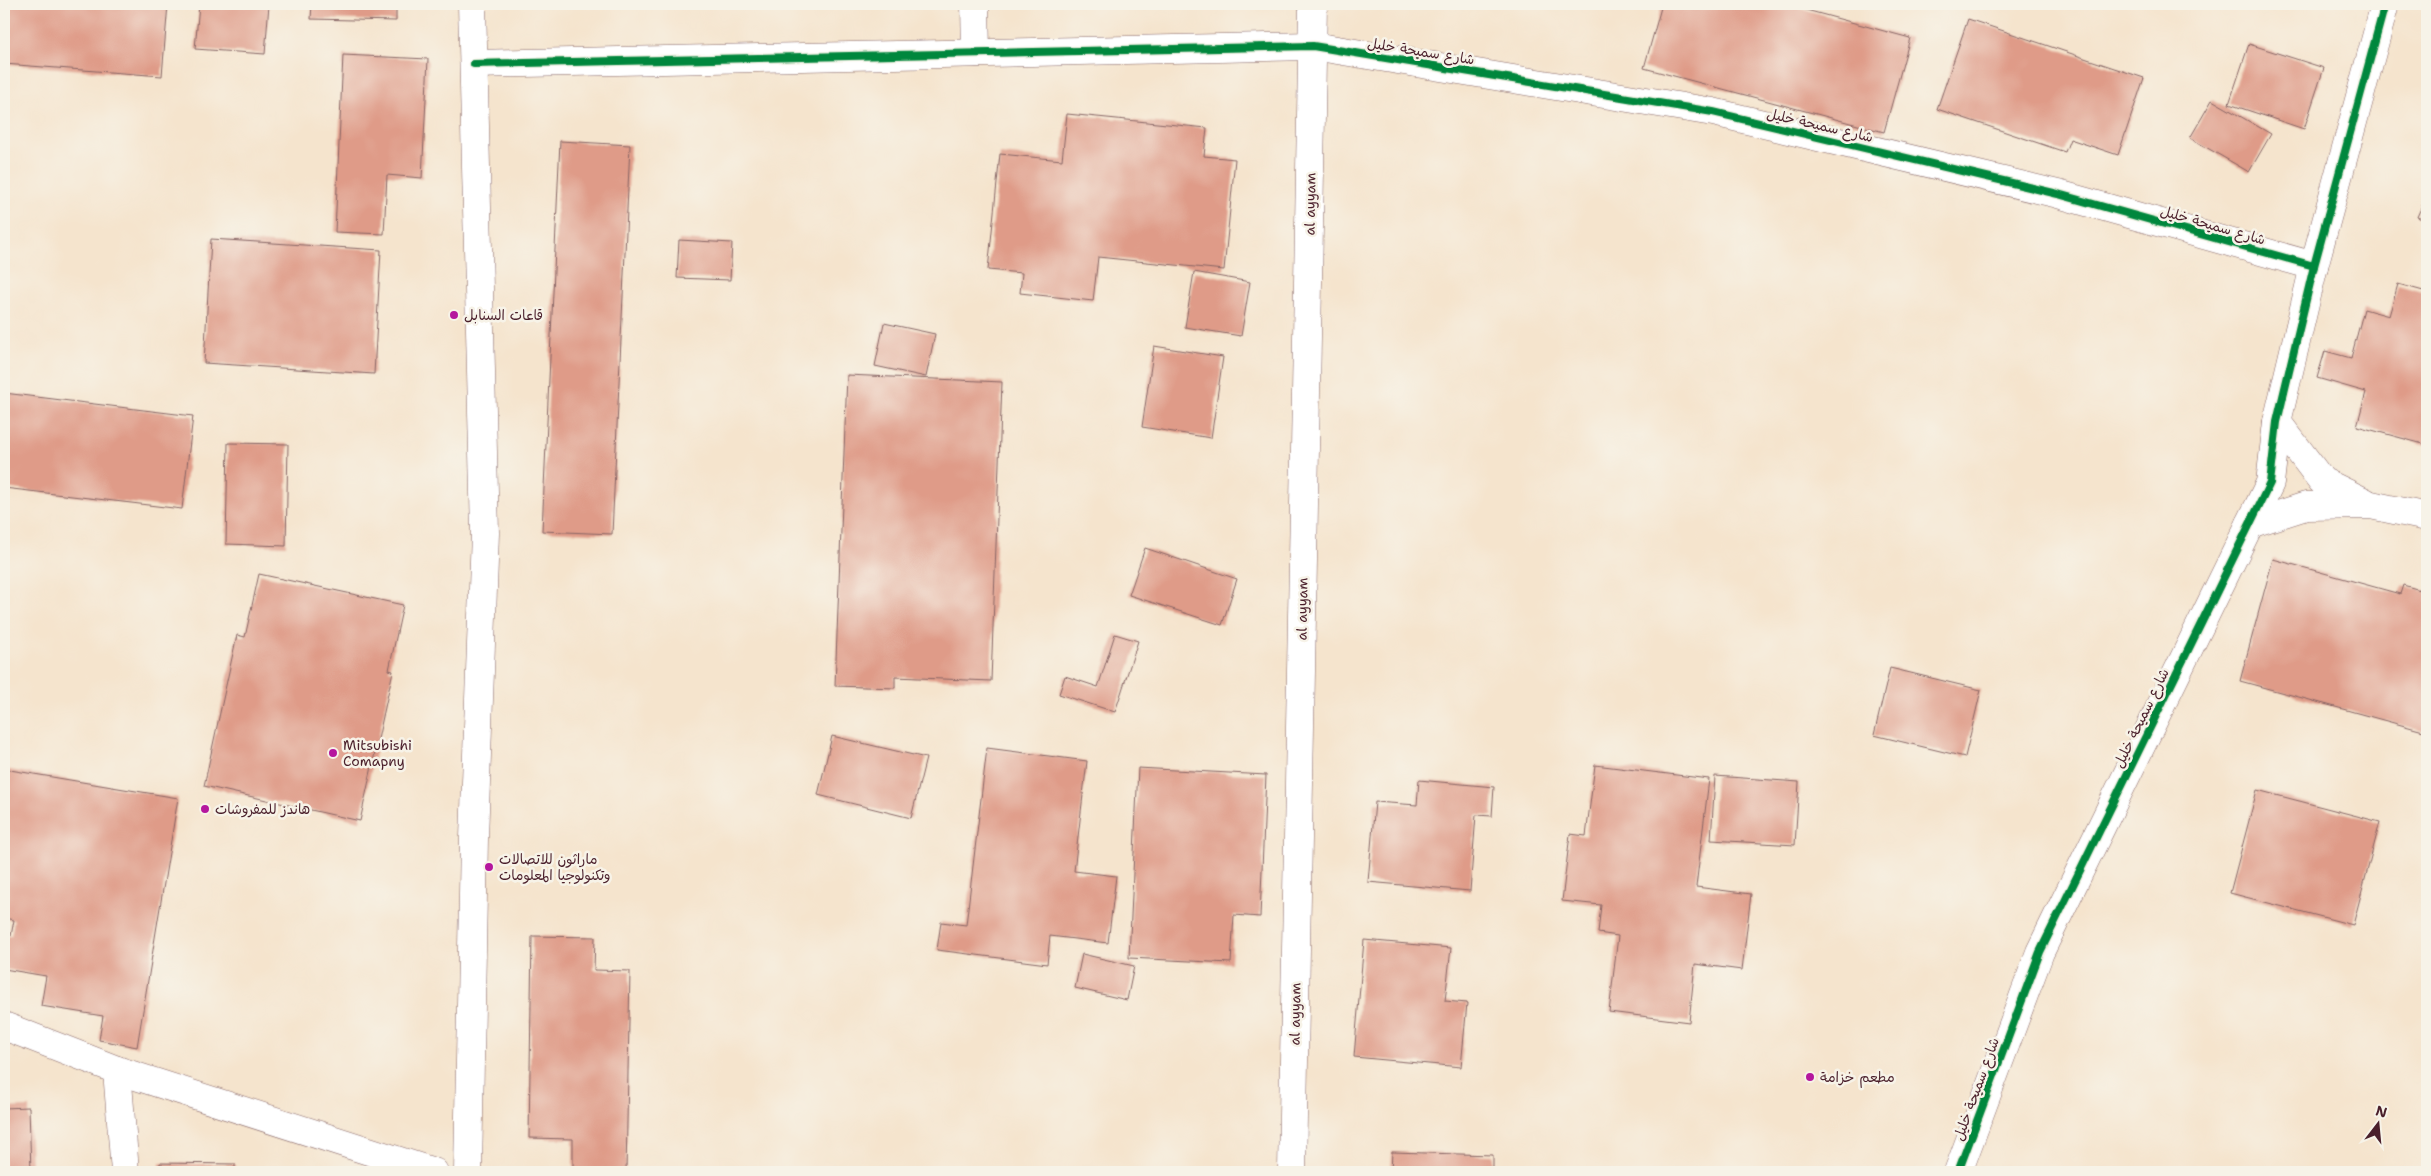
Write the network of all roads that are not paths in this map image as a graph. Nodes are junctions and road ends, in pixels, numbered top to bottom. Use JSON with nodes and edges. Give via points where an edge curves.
{"nodes":[{"id":1,"x":472,"y":4,"type":"edge"},
{"id":2,"x":975,"y":4,"type":"edge"},
{"id":3,"x":1313,"y":4,"type":"edge"},
{"id":4,"x":2385,"y":4,"type":"edge"},
{"id":5,"x":1313,"y":46,"type":"junction"},
{"id":6,"x":976,"y":53,"type":"junction"},
{"id":7,"x":474,"y":64,"type":"junction"},
{"id":8,"x":2314,"y":266,"type":"junction"},
{"id":9,"x":2277,"y":422,"type":"junction"},
{"id":10,"x":2371,"y":505,"type":"junction"},
{"id":11,"x":2427,"y":517,"type":"edge"},
{"id":12,"x":2250,"y":524,"type":"junction"},
{"id":13,"x":4,"y":1026,"type":"edge"},
{"id":14,"x":117,"y":1070,"type":"junction"},
{"id":15,"x":126,"y":1172,"type":"edge"},
{"id":16,"x":434,"y":1172,"type":"edge"},
{"id":17,"x":468,"y":1172,"type":"edge"},
{"id":18,"x":1292,"y":1172,"type":"edge"},
{"id":19,"x":1936,"y":1172,"type":"edge"},
{"id":20,"x":1954,"y":1172,"type":"edge"},
{"id":21,"x":1958,"y":1172,"type":"edge"}],
"edges":[{"from":1,"to":7,"type":"street"},
{"from":2,"to":6,"type":"street"},
{"from":3,"to":5,"type":"street","name":"al ayyam"},
{"from":4,"to":8,"type":"street","name":"شارع سميحة خليل"},
{"from":5,"to":6,"type":"street","name":"شارع سميحة خليل"},
{"from":5,"to":8,"type":"street","name":"شارع سميحة خليل","via":[[1712,112],[2058,194]]},
{"from":5,"to":18,"type":"street","name":"al ayyam"},
{"from":6,"to":7,"type":"street","name":"شارع سميحة خليل"},
{"from":7,"to":17,"type":"street","via":[[485,533],[474,838]]},
{"from":8,"to":9,"type":"street","name":"شارع سميحة خليل"},
{"from":9,"to":10,"type":"street","via":[[2322,481]]},
{"from":9,"to":12,"type":"street","name":"شارع سميحة خليل","via":[[2270,483]]},
{"from":10,"to":11,"type":"street"},
{"from":10,"to":12,"type":"street","via":[[2306,506]]},
{"from":12,"to":21,"type":"street","name":"شارع سميحة خليل","via":[[2040,952]]},
{"from":13,"to":14,"type":"street"},
{"from":14,"to":15,"type":"street"},
{"from":14,"to":16,"type":"street"},
{"from":19,"to":20,"type":"street"}]}
